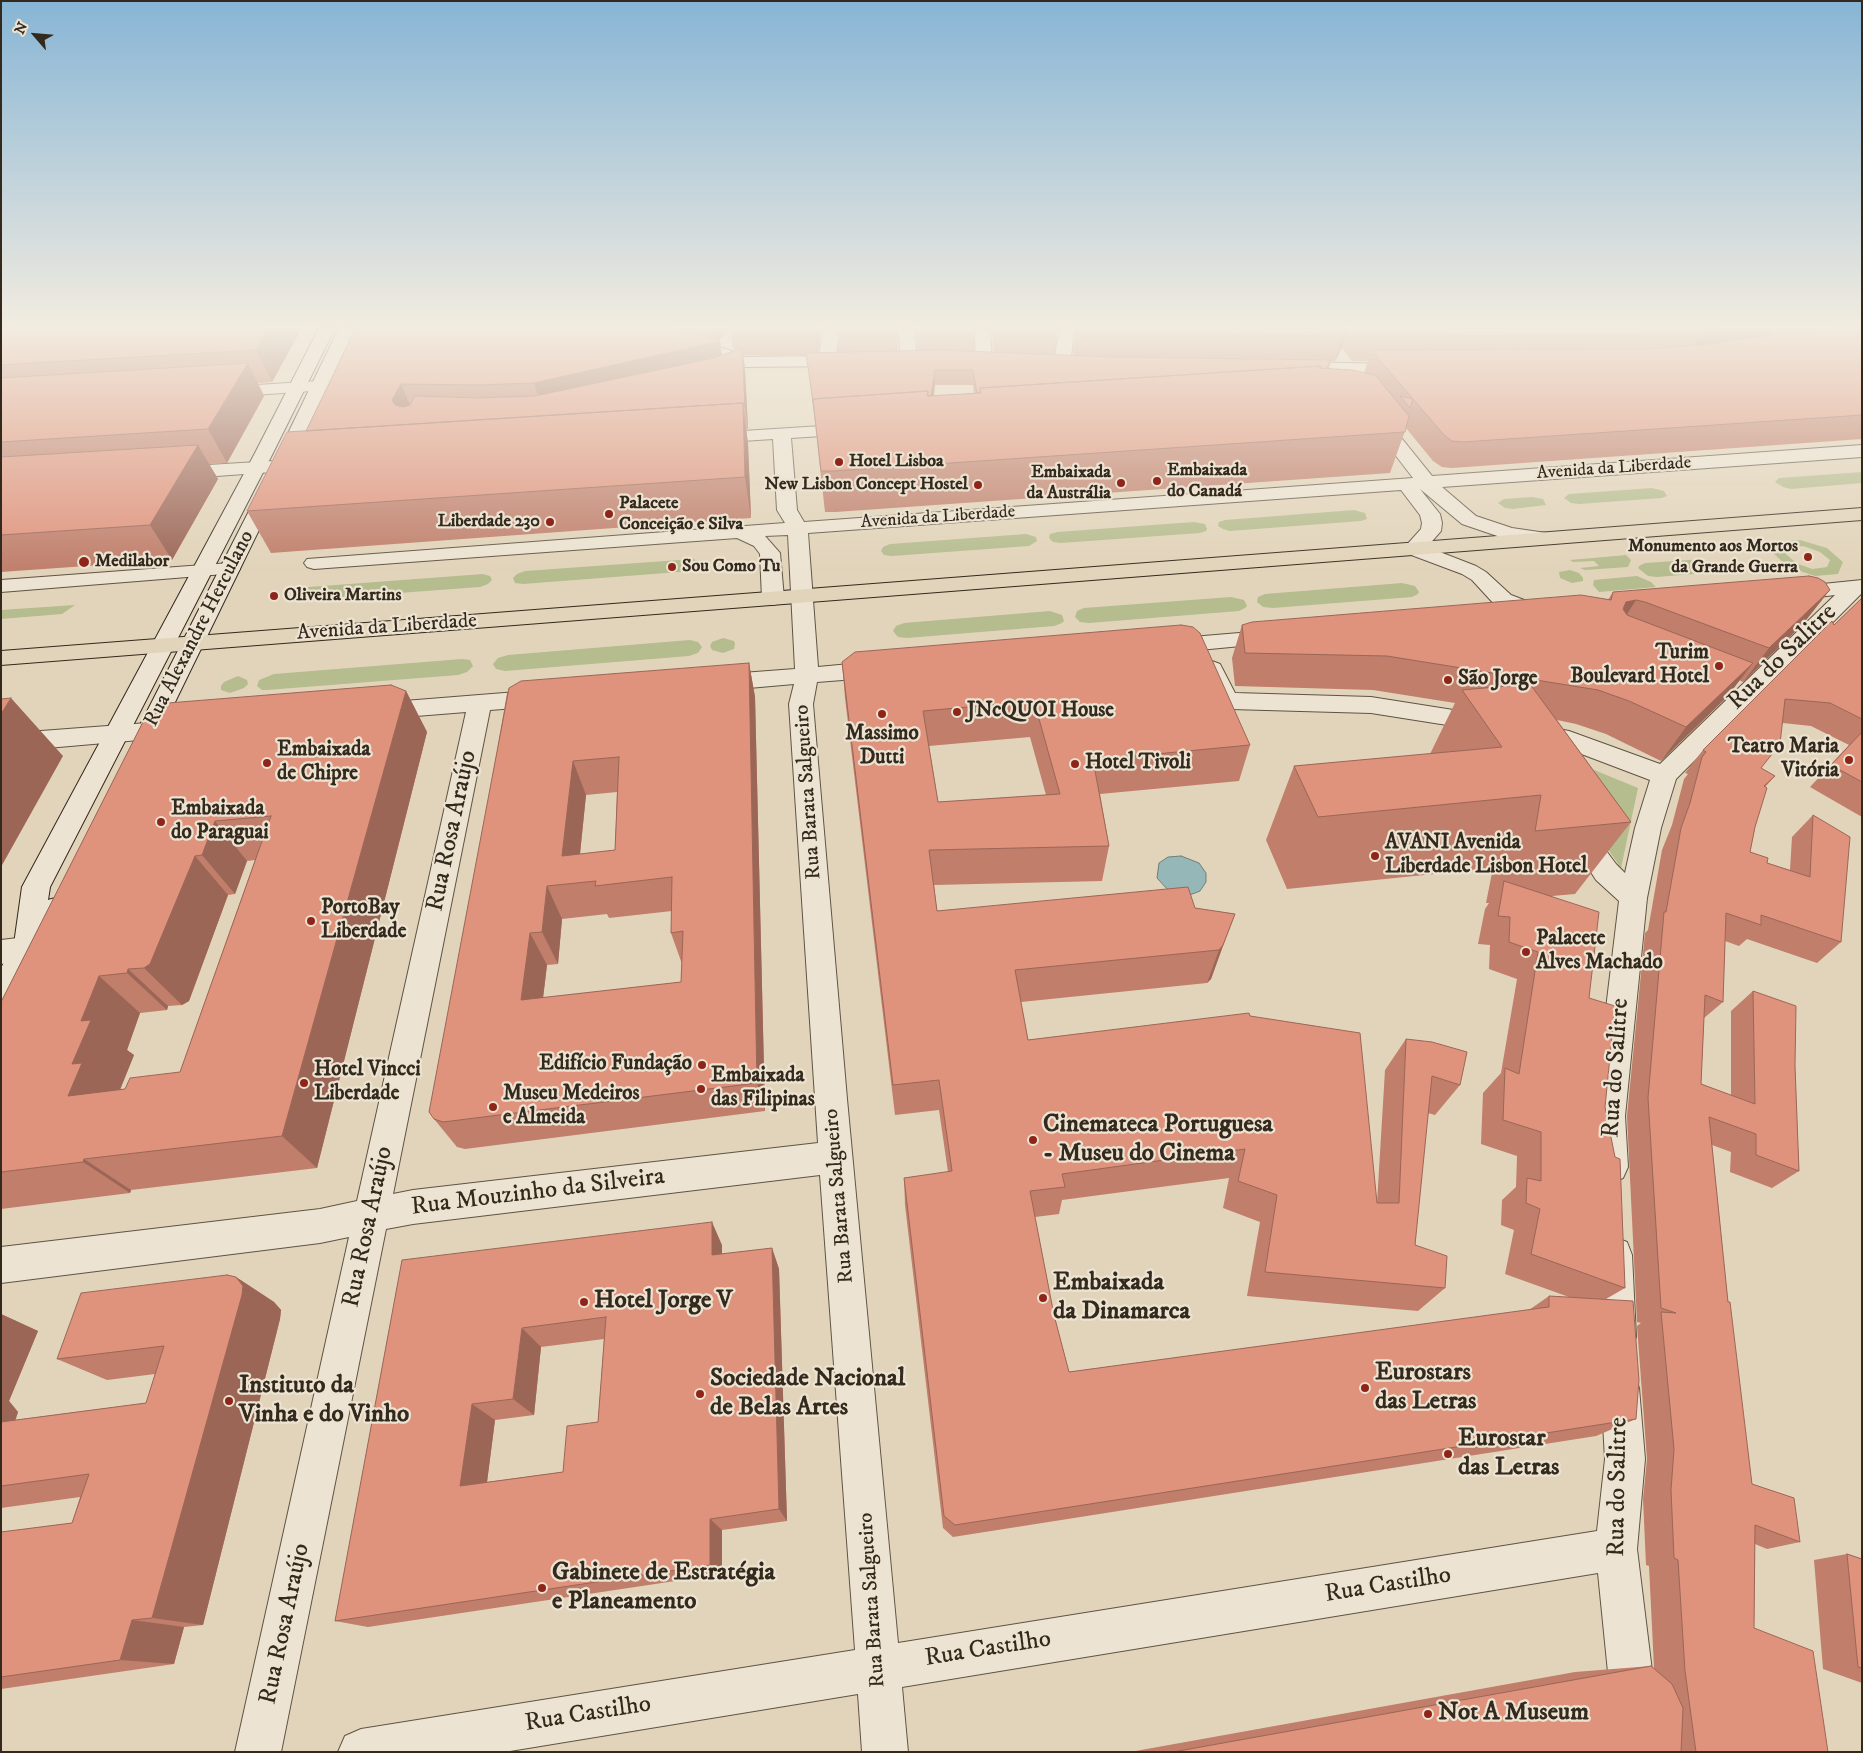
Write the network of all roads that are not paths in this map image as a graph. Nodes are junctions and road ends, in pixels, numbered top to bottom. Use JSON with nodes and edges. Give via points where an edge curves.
{"nodes":[{"id":1,"x":286,"y":410,"type":"edge"},
{"id":2,"x":308,"y":410,"type":"edge"},
{"id":3,"x":1369,"y":410,"type":"edge"},
{"id":4,"x":870,"y":428,"type":"edge"},
{"id":5,"x":782,"y":434,"type":"junction"},
{"id":6,"x":692,"y":440,"type":"edge"},
{"id":7,"x":1862,"y":451,"type":"edge"},
{"id":8,"x":321,"y":464,"type":"edge"},
{"id":9,"x":281,"y":466,"type":"junction"},
{"id":10,"x":256,"y":468,"type":"junction"},
{"id":11,"x":159,"y":474,"type":"edge"},
{"id":12,"x":1426,"y":482,"type":"junction"},
{"id":13,"x":1406,"y":484,"type":"junction"},
{"id":14,"x":1862,"y":514,"type":"edge"},
{"id":15,"x":798,"y":528,"type":"junction"},
{"id":16,"x":740,"y":532,"type":"junction"},
{"id":17,"x":1546,"y":538,"type":"junction"},
{"id":18,"x":1412,"y":549,"type":"junction"},
{"id":19,"x":314,"y":563,"type":"dead end"},
{"id":20,"x":230,"y":569,"type":"junction"},
{"id":21,"x":202,"y":571,"type":"junction"},
{"id":22,"x":1,"y":586,"type":"edge"},
{"id":23,"x":1859,"y":587,"type":"edge"},
{"id":24,"x":1769,"y":595,"type":"edge"},
{"id":25,"x":803,"y":596,"type":"junction"},
{"id":26,"x":773,"y":598,"type":"junction"},
{"id":27,"x":1493,"y":618,"type":"edge"},
{"id":28,"x":1298,"y":635,"type":"edge"},
{"id":29,"x":193,"y":643,"type":"junction"},
{"id":30,"x":1200,"y":643,"type":"junction"},
{"id":31,"x":163,"y":646,"type":"junction"},
{"id":32,"x":1150,"y":647,"type":"edge"},
{"id":33,"x":1,"y":658,"type":"edge"},
{"id":34,"x":902,"y":668,"type":"edge"},
{"id":35,"x":807,"y":676,"type":"junction"},
{"id":36,"x":689,"y":685,"type":"edge"},
{"id":37,"x":562,"y":696,"type":"edge"},
{"id":38,"x":480,"y":703,"type":"junction"},
{"id":39,"x":354,"y":714,"type":"edge"},
{"id":40,"x":198,"y":726,"type":"edge"},
{"id":41,"x":149,"y":731,"type":"junction"},
{"id":42,"x":116,"y":734,"type":"junction"},
{"id":43,"x":1,"y":743,"type":"edge"},
{"id":44,"x":133,"y":763,"type":"edge"},
{"id":45,"x":1664,"y":775,"type":"junction"},
{"id":46,"x":1562,"y":809,"type":"edge"},
{"id":47,"x":72,"y":885,"type":"edge"},
{"id":48,"x":1633,"y":898,"type":"junction"},
{"id":49,"x":14,"y":950,"type":"edge"},
{"id":50,"x":1,"y":997,"type":"edge"},
{"id":51,"x":837,"y":1157,"type":"junction"},
{"id":52,"x":1612,"y":1193,"type":"edge"},
{"id":53,"x":372,"y":1216,"type":"junction"},
{"id":54,"x":1613,"y":1231,"type":"edge"},
{"id":55,"x":1,"y":1265,"type":"edge"},
{"id":56,"x":1616,"y":1549,"type":"junction"},
{"id":57,"x":879,"y":1668,"type":"junction"},
{"id":58,"x":258,"y":1752,"type":"edge"},
{"id":59,"x":361,"y":1752,"type":"edge"},
{"id":60,"x":885,"y":1752,"type":"edge"},
{"id":61,"x":1639,"y":1752,"type":"edge"}],
"edges":[{"from":1,"to":10,"type":"street","name":"Rua Alexandre Herculano"},
{"from":2,"to":9,"type":"street","name":"Rua Alexandre Herculano"},
{"from":3,"to":12,"type":"street"},
{"from":4,"to":5,"type":"street"},
{"from":5,"to":6,"type":"street"},
{"from":5,"to":15,"type":"street","name":"Rua Barata Salgueiro","via":[[787,510]]},
{"from":7,"to":12,"type":"street","name":"Avenida da Liberdade"},
{"from":8,"to":9,"type":"street"},
{"from":9,"to":10,"type":"street"},
{"from":9,"to":20,"type":"street","name":"Rua Alexandre Herculano"},
{"from":10,"to":11,"type":"street"},
{"from":10,"to":21,"type":"street","name":"Rua Alexandre Herculano"},
{"from":12,"to":13,"type":"street","name":"Avenida da Liberdade"},
{"from":12,"to":17,"type":"street","name":"Avenida da Liberdade","via":[[1469,520],[1509,534]]},
{"from":13,"to":15,"type":"street","name":"Avenida da Liberdade"},
{"from":13,"to":18,"type":"street","via":[[1430,514],[1432,522],[1432,531]]},
{"from":14,"to":17,"type":"main road","name":"Avenida da Liberdade"},
{"from":15,"to":16,"type":"street","name":"Avenida da Liberdade"},
{"from":15,"to":25,"type":"street","name":"Rua Barata Salgueiro"},
{"from":16,"to":19,"type":"street","name":"Avenida da Liberdade"},
{"from":16,"to":26,"type":"street","via":[[761,542],[770,553]]},
{"from":17,"to":18,"type":"main road","name":"Avenida da Liberdade"},
{"from":18,"to":25,"type":"main road","name":"Avenida da Liberdade"},
{"from":18,"to":27,"type":"street","name":"Avenida da Liberdade","via":[[1470,570],[1503,600],[1549,613]]},
{"from":20,"to":21,"type":"street"},
{"from":20,"to":29,"type":"street","name":"Rua Alexandre Herculano"},
{"from":21,"to":22,"type":"street"},
{"from":21,"to":31,"type":"street","name":"Rua Alexandre Herculano"},
{"from":23,"to":24,"type":"street"},
{"from":23,"to":45,"type":"street","name":"Rua do Salitre","via":[[1735,690]]},
{"from":25,"to":26,"type":"main road","name":"Avenida da Liberdade"},
{"from":25,"to":35,"type":"street","name":"Rua Barata Salgueiro"},
{"from":26,"to":29,"type":"main road","name":"Avenida da Liberdade"},
{"from":28,"to":30,"type":"street"},
{"from":29,"to":31,"type":"main road","name":"Avenida da Liberdade"},
{"from":29,"to":41,"type":"street","name":"Rua Alexandre Herculano"},
{"from":30,"to":32,"type":"street"},
{"from":30,"to":45,"type":"street","via":[[1225,698],[1231,701],[1371,705],[1515,734],[1569,740]]},
{"from":31,"to":33,"type":"main road","name":"Avenida da Liberdade"},
{"from":31,"to":42,"type":"street","name":"Rua Alexandre Herculano"},
{"from":34,"to":35,"type":"street"},
{"from":35,"to":36,"type":"street"},
{"from":35,"to":51,"type":"street","name":"Rua Barata Salgueiro","via":[[801,704]]},
{"from":37,"to":38,"type":"street"},
{"from":38,"to":39,"type":"street"},
{"from":38,"to":53,"type":"street","name":"Rua Rosa Araújo"},
{"from":40,"to":41,"type":"street"},
{"from":41,"to":42,"type":"street"},
{"from":41,"to":44,"type":"street","name":"Rua Alexandre Herculano"},
{"from":42,"to":43,"type":"street"},
{"from":42,"to":49,"type":"street","name":"Rua Alexandre Herculano","via":[[36,887]]},
{"from":45,"to":48,"type":"street","name":"Rua do Salitre","via":[[1648,828]]},
{"from":46,"to":48,"type":"street","via":[[1606,872]]},
{"from":47,"to":49,"type":"street","name":"Rua Alexandre Herculano"},
{"from":48,"to":52,"type":"street","name":"Rua do Salitre","via":[[1609,1116]]},
{"from":49,"to":50,"type":"street","name":"Rua Alexandre Herculano"},
{"from":51,"to":53,"type":"street","name":"Rua Mouzinho da Silveira","via":[[413,1207]]},
{"from":51,"to":57,"type":"street","name":"Rua Barata Salgueiro"},
{"from":53,"to":55,"type":"street","name":"Rua Mouzinho da Silveira","via":[[320,1226]]},
{"from":53,"to":58,"type":"street","name":"Rua Rosa Araújo"},
{"from":54,"to":56,"type":"street","name":"Rua do Salitre","via":[[1624,1459]]},
{"from":56,"to":57,"type":"street","name":"Rua Castilho"},
{"from":56,"to":61,"type":"street","name":"Rua do Salitre"},
{"from":57,"to":59,"type":"street","name":"Rua Castilho"},
{"from":57,"to":60,"type":"street","name":"Rua Barata Salgueiro"}]}
